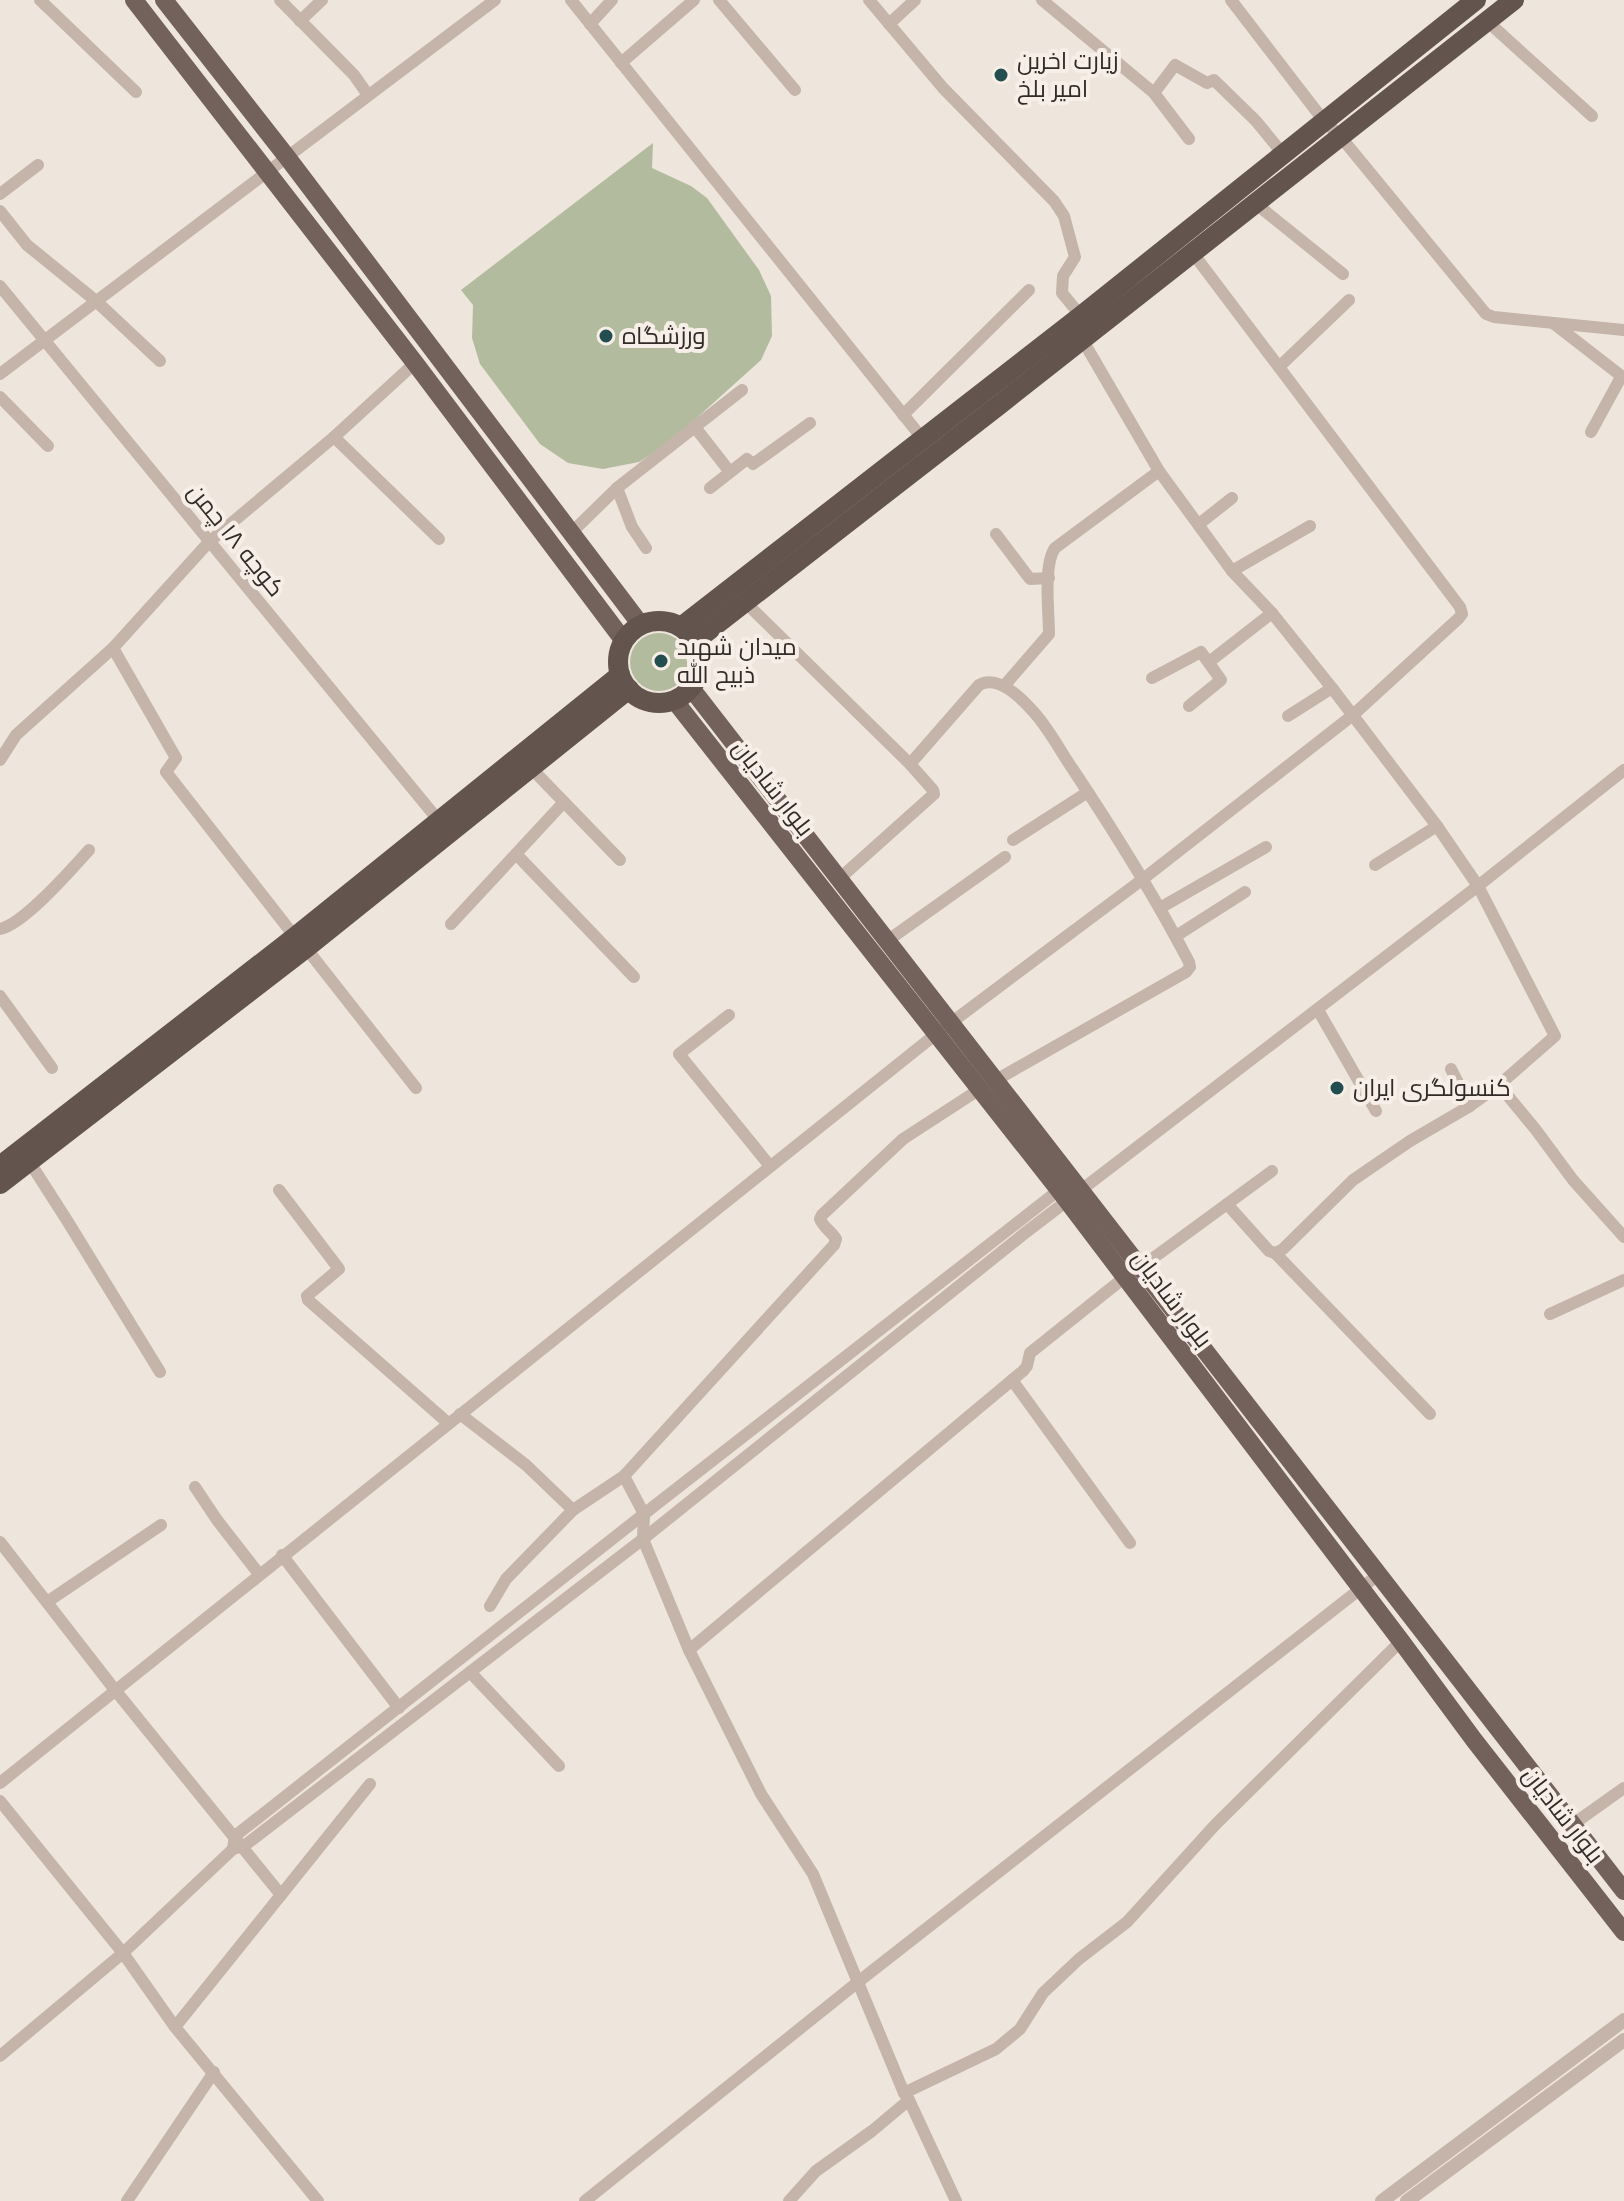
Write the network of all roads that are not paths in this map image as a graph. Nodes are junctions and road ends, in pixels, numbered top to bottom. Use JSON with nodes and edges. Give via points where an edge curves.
{"nodes":[{"id":1,"x":40,"y":0,"type":"edge"},
{"id":2,"x":134,"y":0,"type":"edge"},
{"id":3,"x":164,"y":0,"type":"edge"},
{"id":4,"x":280,"y":0,"type":"edge"},
{"id":5,"x":322,"y":0,"type":"edge"},
{"id":6,"x":495,"y":0,"type":"edge"},
{"id":7,"x":571,"y":0,"type":"edge"},
{"id":8,"x":612,"y":0,"type":"edge"},
{"id":9,"x":694,"y":0,"type":"edge"},
{"id":10,"x":719,"y":0,"type":"edge"},
{"id":11,"x":869,"y":0,"type":"edge"},
{"id":12,"x":915,"y":0,"type":"edge"},
{"id":13,"x":1042,"y":0,"type":"edge"},
{"id":14,"x":1231,"y":0,"type":"edge"},
{"id":15,"x":1476,"y":0,"type":"edge"},
{"id":16,"x":1514,"y":0,"type":"edge"},
{"id":17,"x":300,"y":21,"type":"junction"},
{"id":18,"x":1487,"y":21,"type":"junction"},
{"id":19,"x":590,"y":24,"type":"junction"},
{"id":20,"x":889,"y":24,"type":"junction"},
{"id":21,"x":621,"y":63,"type":"junction"},
{"id":22,"x":795,"y":90,"type":"dead end"},
{"id":23,"x":136,"y":92,"type":"dead end"},
{"id":24,"x":1154,"y":93,"type":"junction"},
{"id":25,"x":368,"y":95,"type":"junction"},
{"id":26,"x":1592,"y":116,"type":"dead end"},
{"id":27,"x":1324,"y":121,"type":"junction"},
{"id":28,"x":1340,"y":136,"type":"junction"},
{"id":29,"x":1189,"y":139,"type":"dead end"},
{"id":30,"x":1283,"y":154,"type":"junction"},
{"id":31,"x":287,"y":157,"type":"junction"},
{"id":32,"x":38,"y":165,"type":"dead end"},
{"id":33,"x":267,"y":172,"type":"junction"},
{"id":34,"x":0,"y":194,"type":"edge"},
{"id":35,"x":1255,"y":203,"type":"junction"},
{"id":36,"x":0,"y":211,"type":"edge"},
{"id":37,"x":1192,"y":252,"type":"junction"},
{"id":38,"x":1343,"y":274,"type":"dead end"},
{"id":39,"x":0,"y":286,"type":"edge"},
{"id":40,"x":1029,"y":290,"type":"dead end"},
{"id":41,"x":1349,"y":300,"type":"dead end"},
{"id":42,"x":96,"y":301,"type":"junction"},
{"id":43,"x":1081,"y":316,"type":"junction"},
{"id":44,"x":1553,"y":323,"type":"junction"},
{"id":45,"x":1624,"y":330,"type":"edge"},
{"id":46,"x":1082,"y":339,"type":"junction"},
{"id":47,"x":44,"y":341,"type":"junction"},
{"id":48,"x":160,"y":361,"type":"dead end"},
{"id":49,"x":415,"y":363,"type":"junction"},
{"id":50,"x":1279,"y":367,"type":"junction"},
{"id":51,"x":0,"y":374,"type":"edge"},
{"id":52,"x":1623,"y":377,"type":"edge"},
{"id":53,"x":742,"y":390,"type":"dead end"},
{"id":54,"x":0,"y":397,"type":"edge"},
{"id":55,"x":903,"y":415,"type":"junction"},
{"id":56,"x":810,"y":423,"type":"dead end"},
{"id":57,"x":694,"y":426,"type":"junction"},
{"id":58,"x":1591,"y":432,"type":"dead end"},
{"id":59,"x":334,"y":437,"type":"junction"},
{"id":60,"x":922,"y":438,"type":"junction"},
{"id":61,"x":48,"y":446,"type":"dead end"},
{"id":62,"x":1159,"y":471,"type":"junction"},
{"id":63,"x":730,"y":472,"type":"junction"},
{"id":64,"x":617,"y":488,"type":"junction"},
{"id":65,"x":710,"y":488,"type":"dead end"},
{"id":66,"x":1232,"y":498,"type":"dead end"},
{"id":67,"x":1199,"y":524,"type":"junction"},
{"id":68,"x":1310,"y":526,"type":"dead end"},
{"id":69,"x":570,"y":534,"type":"junction"},
{"id":70,"x":996,"y":534,"type":"dead end"},
{"id":71,"x":439,"y":539,"type":"dead end"},
{"id":72,"x":209,"y":542,"type":"junction"},
{"id":73,"x":646,"y":548,"type":"dead end"},
{"id":74,"x":1232,"y":571,"type":"junction"},
{"id":75,"x":1049,"y":578,"type":"junction"},
{"id":76,"x":746,"y":603,"type":"junction"},
{"id":77,"x":1272,"y":613,"type":"junction"},
{"id":78,"x":641,"y":625,"type":"junction"},
{"id":79,"x":688,"y":634,"type":"junction"},
{"id":80,"x":624,"y":641,"type":"junction"},
{"id":81,"x":113,"y":648,"type":"junction"},
{"id":82,"x":1209,"y":662,"type":"junction"},
{"id":83,"x":1152,"y":678,"type":"dead end"},
{"id":84,"x":624,"y":682,"type":"junction"},
{"id":85,"x":1004,"y":686,"type":"junction"},
{"id":86,"x":1332,"y":688,"type":"junction"},
{"id":87,"x":682,"y":694,"type":"junction"},
{"id":88,"x":1189,"y":706,"type":"dead end"},
{"id":89,"x":1353,"y":715,"type":"junction"},
{"id":90,"x":1288,"y":716,"type":"dead end"},
{"id":91,"x":0,"y":760,"type":"edge"},
{"id":92,"x":910,"y":764,"type":"junction"},
{"id":93,"x":531,"y":768,"type":"junction"},
{"id":94,"x":1624,"y":770,"type":"edge"},
{"id":95,"x":1088,"y":792,"type":"junction"},
{"id":96,"x":564,"y":802,"type":"junction"},
{"id":97,"x":439,"y":821,"type":"junction"},
{"id":98,"x":1437,"y":826,"type":"junction"},
{"id":99,"x":1013,"y":840,"type":"dead end"},
{"id":100,"x":1266,"y":847,"type":"dead end"},
{"id":101,"x":89,"y":850,"type":"dead end"},
{"id":102,"x":516,"y":854,"type":"junction"},
{"id":103,"x":1005,"y":857,"type":"dead end"},
{"id":104,"x":620,"y":860,"type":"dead end"},
{"id":105,"x":1375,"y":865,"type":"dead end"},
{"id":106,"x":839,"y":879,"type":"junction"},
{"id":107,"x":1143,"y":879,"type":"junction"},
{"id":108,"x":1478,"y":886,"type":"junction"},
{"id":109,"x":1245,"y":892,"type":"dead end"},
{"id":110,"x":1160,"y":908,"type":"junction"},
{"id":111,"x":451,"y":924,"type":"dead end"},
{"id":112,"x":0,"y":929,"type":"edge"},
{"id":113,"x":1176,"y":936,"type":"junction"},
{"id":114,"x":887,"y":941,"type":"junction"},
{"id":115,"x":300,"y":942,"type":"junction"},
{"id":116,"x":634,"y":977,"type":"dead end"},
{"id":117,"x":0,"y":996,"type":"edge"},
{"id":118,"x":1318,"y":1010,"type":"junction"},
{"id":119,"x":729,"y":1015,"type":"dead end"},
{"id":120,"x":943,"y":1028,"type":"junction"},
{"id":121,"x":52,"y":1068,"type":"dead end"},
{"id":122,"x":1451,"y":1069,"type":"dead end"},
{"id":123,"x":988,"y":1085,"type":"junction"},
{"id":124,"x":1499,"y":1085,"type":"junction"},
{"id":125,"x":416,"y":1088,"type":"dead end"},
{"id":126,"x":1470,"y":1106,"type":"junction"},
{"id":127,"x":1376,"y":1111,"type":"dead end"},
{"id":128,"x":29,"y":1161,"type":"junction"},
{"id":129,"x":0,"y":1166,"type":"edge"},
{"id":130,"x":770,"y":1166,"type":"junction"},
{"id":131,"x":1272,"y":1171,"type":"dead end"},
{"id":132,"x":0,"y":1184,"type":"edge"},
{"id":133,"x":279,"y":1190,"type":"dead end"},
{"id":134,"x":1069,"y":1194,"type":"junction"},
{"id":135,"x":1227,"y":1204,"type":"junction"},
{"id":136,"x":1622,"y":1229,"type":"edge"},
{"id":137,"x":1275,"y":1253,"type":"junction"},
{"id":138,"x":1133,"y":1272,"type":"junction"},
{"id":139,"x":1624,"y":1280,"type":"edge"},
{"id":140,"x":1550,"y":1314,"type":"dead end"},
{"id":141,"x":160,"y":1372,"type":"dead end"},
{"id":142,"x":1012,"y":1380,"type":"junction"},
{"id":143,"x":460,"y":1414,"type":"junction"},
{"id":144,"x":1430,"y":1414,"type":"dead end"},
{"id":145,"x":448,"y":1423,"type":"junction"},
{"id":146,"x":624,"y":1476,"type":"junction"},
{"id":147,"x":195,"y":1487,"type":"dead end"},
{"id":148,"x":573,"y":1510,"type":"junction"},
{"id":149,"x":644,"y":1514,"type":"junction"},
{"id":150,"x":161,"y":1525,"type":"dead end"},
{"id":151,"x":643,"y":1539,"type":"junction"},
{"id":152,"x":0,"y":1542,"type":"edge"},
{"id":153,"x":1130,"y":1543,"type":"dead end"},
{"id":154,"x":282,"y":1555,"type":"junction"},
{"id":155,"x":259,"y":1574,"type":"junction"},
{"id":156,"x":1378,"y":1575,"type":"junction"},
{"id":157,"x":1361,"y":1588,"type":"junction"},
{"id":158,"x":47,"y":1602,"type":"junction"},
{"id":159,"x":490,"y":1606,"type":"dead end"},
{"id":160,"x":1401,"y":1641,"type":"junction"},
{"id":161,"x":689,"y":1650,"type":"junction"},
{"id":162,"x":470,"y":1672,"type":"junction"},
{"id":163,"x":115,"y":1690,"type":"junction"},
{"id":164,"x":399,"y":1708,"type":"junction"},
{"id":165,"x":559,"y":1766,"type":"dead end"},
{"id":166,"x":0,"y":1783,"type":"edge"},
{"id":167,"x":370,"y":1784,"type":"dead end"},
{"id":168,"x":1624,"y":1788,"type":"edge"},
{"id":169,"x":0,"y":1801,"type":"edge"},
{"id":170,"x":1572,"y":1825,"type":"junction"},
{"id":171,"x":237,"y":1844,"type":"junction"},
{"id":172,"x":1624,"y":1891,"type":"edge"},
{"id":173,"x":281,"y":1895,"type":"junction"},
{"id":174,"x":1624,"y":1932,"type":"edge"},
{"id":175,"x":123,"y":1953,"type":"junction"},
{"id":176,"x":858,"y":1982,"type":"junction"},
{"id":177,"x":1624,"y":2020,"type":"edge"},
{"id":178,"x":175,"y":2027,"type":"junction"},
{"id":179,"x":1624,"y":2040,"type":"edge"},
{"id":180,"x":0,"y":2056,"type":"edge"},
{"id":181,"x":214,"y":2072,"type":"junction"},
{"id":182,"x":906,"y":2097,"type":"junction"},
{"id":183,"x":127,"y":2201,"type":"edge"},
{"id":184,"x":318,"y":2201,"type":"edge"},
{"id":185,"x":585,"y":2201,"type":"edge"},
{"id":186,"x":789,"y":2201,"type":"edge"},
{"id":187,"x":956,"y":2201,"type":"edge"},
{"id":188,"x":1382,"y":2201,"type":"edge"},
{"id":189,"x":1407,"y":2201,"type":"edge"}],
"edges":[{"from":1,"to":23,"type":"street"},
{"from":2,"to":33,"type":"main road"},
{"from":3,"to":31,"type":"main road"},
{"from":4,"to":17,"type":"street"},
{"from":5,"to":17,"type":"street"},
{"from":6,"to":25,"type":"street"},
{"from":7,"to":19,"type":"street"},
{"from":8,"to":19,"type":"street"},
{"from":9,"to":21,"type":"street"},
{"from":10,"to":22,"type":"street"},
{"from":11,"to":20,"type":"street"},
{"from":12,"to":20,"type":"street"},
{"from":13,"to":24,"type":"street"},
{"from":14,"to":27,"type":"street"},
{"from":15,"to":27,"type":"highway"},
{"from":16,"to":18,"type":"highway"},
{"from":17,"to":25,"type":"street"},
{"from":18,"to":26,"type":"street"},
{"from":18,"to":28,"type":"highway"},
{"from":19,"to":21,"type":"street"},
{"from":20,"to":43,"type":"street","via":[[1064,216],[1075,257],[1063,276],[1062,293]]},
{"from":21,"to":55,"type":"street"},
{"from":24,"to":29,"type":"street"},
{"from":24,"to":30,"type":"street","via":[[1175,65],[1207,83],[1214,80]]},
{"from":25,"to":31,"type":"street"},
{"from":27,"to":28,"type":"street"},
{"from":27,"to":30,"type":"highway"},
{"from":28,"to":35,"type":"highway"},
{"from":28,"to":44,"type":"street","via":[[1486,314]]},
{"from":30,"to":43,"type":"highway"},
{"from":31,"to":33,"type":"street"},
{"from":31,"to":69,"type":"main road"},
{"from":32,"to":34,"type":"street"},
{"from":33,"to":42,"type":"street"},
{"from":33,"to":49,"type":"main road"},
{"from":35,"to":37,"type":"highway"},
{"from":35,"to":38,"type":"street"},
{"from":36,"to":42,"type":"street","via":[[27,245]]},
{"from":37,"to":46,"type":"highway"},
{"from":37,"to":50,"type":"street"},
{"from":39,"to":47,"type":"street","name":"كوچه ١٨ چمن"},
{"from":40,"to":55,"type":"street"},
{"from":41,"to":50,"type":"street"},
{"from":42,"to":47,"type":"street"},
{"from":42,"to":48,"type":"street"},
{"from":43,"to":46,"type":"street"},
{"from":43,"to":60,"type":"highway"},
{"from":44,"to":45,"type":"street"},
{"from":44,"to":52,"type":"street"},
{"from":46,"to":62,"type":"street"},
{"from":46,"to":76,"type":"highway"},
{"from":47,"to":51,"type":"street"},
{"from":47,"to":72,"type":"street","name":"كوچه ١٨ چمن"},
{"from":49,"to":59,"type":"street"},
{"from":49,"to":80,"type":"main road"},
{"from":50,"to":89,"type":"street","via":[[1462,614]]},
{"from":52,"to":58,"type":"street"},
{"from":53,"to":57,"type":"street"},
{"from":54,"to":61,"type":"street"},
{"from":55,"to":60,"type":"street"},
{"from":56,"to":63,"type":"street","via":[[760,460],[753,464],[747,459]]},
{"from":57,"to":63,"type":"street"},
{"from":57,"to":64,"type":"street"},
{"from":59,"to":71,"type":"street"},
{"from":59,"to":72,"type":"street"},
{"from":60,"to":79,"type":"highway"},
{"from":62,"to":67,"type":"street"},
{"from":62,"to":75,"type":"street","via":[[1055,548]]},
{"from":63,"to":65,"type":"street"},
{"from":64,"to":69,"type":"street"},
{"from":64,"to":73,"type":"street"},
{"from":66,"to":67,"type":"street"},
{"from":67,"to":74,"type":"street"},
{"from":68,"to":74,"type":"street"},
{"from":69,"to":78,"type":"main road"},
{"from":70,"to":75,"type":"street","via":[[1030,579]]},
{"from":72,"to":81,"type":"street"},
{"from":72,"to":97,"type":"street","name":"كوچه ١٨ چمن"},
{"from":74,"to":77,"type":"street"},
{"from":75,"to":85,"type":"street","via":[[1049,634]]},
{"from":76,"to":79,"type":"highway"},
{"from":76,"to":92,"type":"street"},
{"from":77,"to":82,"type":"street"},
{"from":77,"to":86,"type":"street"},
{"from":78,"to":79,"type":"highway","via":[[668,622]]},
{"from":78,"to":80,"type":"highway"},
{"from":79,"to":87,"type":"highway","via":[[700,665],[697,678]]},
{"from":80,"to":84,"type":"highway","via":[[618,657]]},
{"from":81,"to":91,"type":"street","via":[[16,735]]},
{"from":81,"to":115,"type":"street","via":[[176,758],[166,772]]},
{"from":82,"to":83,"type":"street","via":[[1200,653]]},
{"from":82,"to":88,"type":"street","via":[[1221,680]]},
{"from":84,"to":87,"type":"highway","via":[[649,702],[662,703]]},
{"from":84,"to":93,"type":"highway"},
{"from":84,"to":97,"type":"highway"},
{"from":85,"to":92,"type":"street","via":[[979,685]]},
{"from":85,"to":95,"type":"street","via":[[1032,709]]},
{"from":86,"to":89,"type":"street"},
{"from":86,"to":90,"type":"street"},
{"from":87,"to":106,"type":"main road","name":"بلوار شادیان"},
{"from":87,"to":120,"type":"main road","name":"بلوار شادیان"},
{"from":89,"to":98,"type":"street"},
{"from":89,"to":107,"type":"street"},
{"from":92,"to":106,"type":"street","via":[[934,794]]},
{"from":93,"to":96,"type":"street"},
{"from":93,"to":115,"type":"highway"},
{"from":94,"to":108,"type":"street"},
{"from":95,"to":99,"type":"street"},
{"from":95,"to":107,"type":"street"},
{"from":96,"to":102,"type":"street"},
{"from":96,"to":104,"type":"street"},
{"from":97,"to":115,"type":"highway"},
{"from":98,"to":105,"type":"street"},
{"from":98,"to":108,"type":"street"},
{"from":100,"to":110,"type":"street"},
{"from":101,"to":112,"type":"street","via":[[46,896]]},
{"from":102,"to":111,"type":"street"},
{"from":102,"to":116,"type":"street"},
{"from":103,"to":114,"type":"street"},
{"from":106,"to":114,"type":"main road","name":"بلوار شادیان"},
{"from":107,"to":110,"type":"street"},
{"from":107,"to":120,"type":"street"},
{"from":108,"to":118,"type":"street"},
{"from":108,"to":124,"type":"street","via":[[1555,1036]]},
{"from":109,"to":113,"type":"street"},
{"from":110,"to":113,"type":"street"},
{"from":113,"to":123,"type":"street","via":[[1189,962],[1186,972]]},
{"from":114,"to":120,"type":"main road","name":"بلوار شادیان"},
{"from":115,"to":125,"type":"street"},
{"from":115,"to":128,"type":"highway"},
{"from":115,"to":129,"type":"highway"},
{"from":117,"to":121,"type":"street"},
{"from":118,"to":127,"type":"street"},
{"from":118,"to":134,"type":"street"},
{"from":119,"to":130,"type":"street","via":[[679,1054]]},
{"from":120,"to":123,"type":"main road","name":"بلوار شادیان"},
{"from":120,"to":130,"type":"street"},
{"from":122,"to":126,"type":"street"},
{"from":123,"to":134,"type":"main road","name":"بلوار شادیان"},
{"from":123,"to":146,"type":"street","via":[[903,1139],[822,1215],[822,1225],[836,1239],[834,1245]]},
{"from":124,"to":126,"type":"street"},
{"from":124,"to":136,"type":"street","via":[[1573,1180]]},
{"from":126,"to":137,"type":"street","via":[[1353,1180]]},
{"from":128,"to":132,"type":"highway"},
{"from":128,"to":141,"type":"street"},
{"from":130,"to":143,"type":"street"},
{"from":131,"to":135,"type":"street"},
{"from":133,"to":145,"type":"street","via":[[339,1269],[306,1298]]},
{"from":134,"to":138,"type":"main road","name":"بلوار شادیان"},
{"from":134,"to":149,"type":"street"},
{"from":134,"to":151,"type":"street"},
{"from":135,"to":137,"type":"street"},
{"from":135,"to":138,"type":"street"},
{"from":137,"to":144,"type":"street"},
{"from":138,"to":142,"type":"street","via":[[1030,1353],[1026,1369]]},
{"from":138,"to":156,"type":"main road","name":"بلوار شادیان"},
{"from":138,"to":157,"type":"main road","name":"بلوار شادیان"},
{"from":139,"to":140,"type":"street"},
{"from":142,"to":153,"type":"street"},
{"from":142,"to":161,"type":"street"},
{"from":143,"to":145,"type":"street"},
{"from":143,"to":148,"type":"street"},
{"from":145,"to":154,"type":"street"},
{"from":146,"to":148,"type":"street"},
{"from":146,"to":149,"type":"street"},
{"from":147,"to":155,"type":"street"},
{"from":148,"to":159,"type":"street","via":[[506,1579]]},
{"from":149,"to":151,"type":"street"},
{"from":149,"to":164,"type":"street"},
{"from":150,"to":158,"type":"street"},
{"from":151,"to":161,"type":"street"},
{"from":151,"to":162,"type":"street"},
{"from":152,"to":158,"type":"street"},
{"from":154,"to":155,"type":"street"},
{"from":154,"to":164,"type":"street"},
{"from":155,"to":163,"type":"street"},
{"from":156,"to":157,"type":"street"},
{"from":156,"to":170,"type":"main road","name":"بلوار شادیان"},
{"from":157,"to":160,"type":"main road","name":"بلوار شادیان"},
{"from":157,"to":176,"type":"street"},
{"from":158,"to":163,"type":"street"},
{"from":160,"to":174,"type":"main road","name":"بلوار شادیان"},
{"from":160,"to":182,"type":"street","via":[[1215,1825],[1127,1922],[1043,1993],[1020,2029],[996,2049]]},
{"from":161,"to":176,"type":"street","via":[[761,1794],[813,1874]]},
{"from":162,"to":165,"type":"street"},
{"from":162,"to":171,"type":"street"},
{"from":163,"to":166,"type":"street"},
{"from":163,"to":171,"type":"street"},
{"from":164,"to":171,"type":"street"},
{"from":167,"to":173,"type":"street"},
{"from":168,"to":170,"type":"street"},
{"from":169,"to":175,"type":"street"},
{"from":170,"to":172,"type":"main road","name":"بلوار شادیان"},
{"from":171,"to":173,"type":"street"},
{"from":171,"to":175,"type":"street"},
{"from":173,"to":178,"type":"street"},
{"from":175,"to":178,"type":"street"},
{"from":175,"to":180,"type":"street"},
{"from":176,"to":182,"type":"street"},
{"from":176,"to":185,"type":"street"},
{"from":177,"to":188,"type":"street"},
{"from":178,"to":181,"type":"street"},
{"from":179,"to":189,"type":"street"},
{"from":181,"to":183,"type":"street"},
{"from":181,"to":184,"type":"street"},
{"from":182,"to":186,"type":"street","via":[[872,2131],[816,2171]]},
{"from":182,"to":187,"type":"street"}]}
